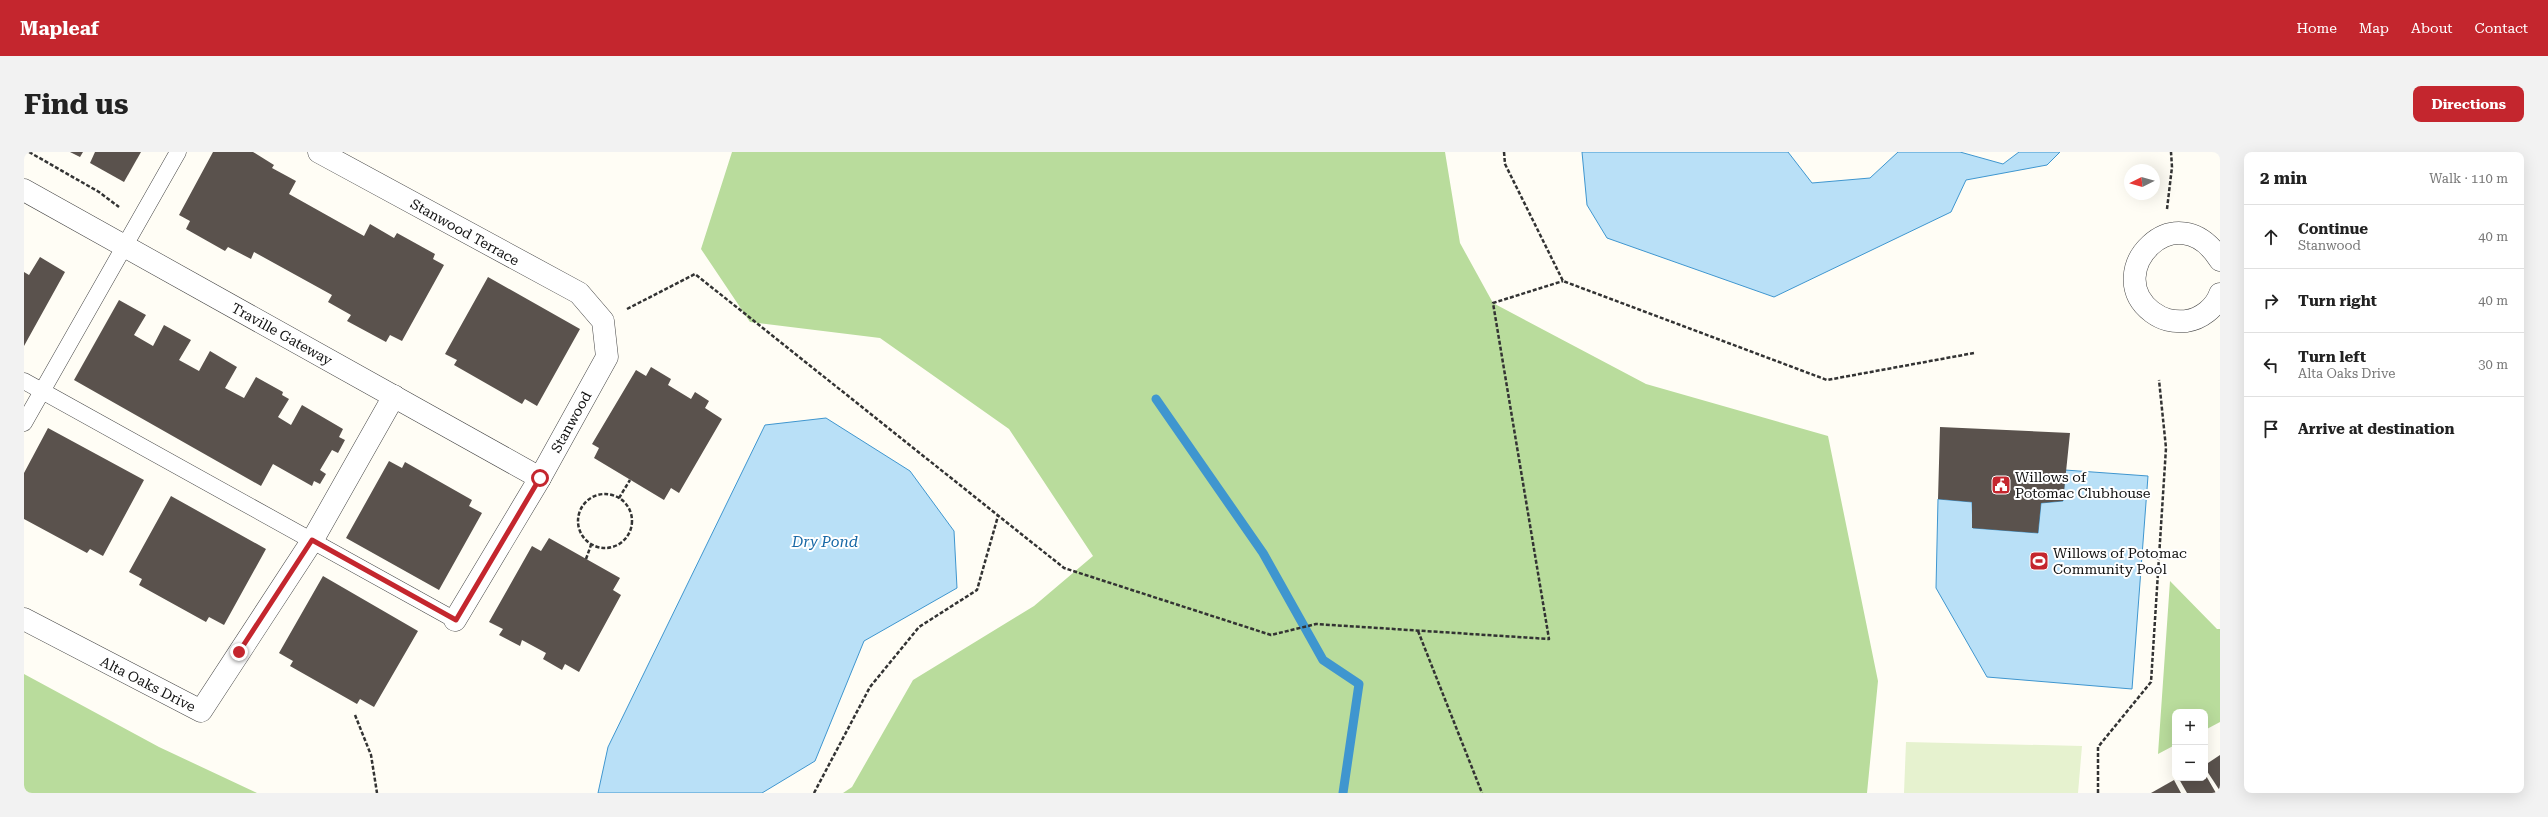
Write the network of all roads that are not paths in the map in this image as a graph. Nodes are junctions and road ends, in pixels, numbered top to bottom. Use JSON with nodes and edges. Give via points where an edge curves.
{"nodes":[{"id":1,"x":178,"y":152,"type":"edge"},
{"id":2,"x":319,"y":152,"type":"edge"},
{"id":3,"x":24,"y":190,"type":"edge"},
{"id":4,"x":125,"y":246,"type":"junction"},
{"id":5,"x":2219,"y":256,"type":"edge"},
{"id":6,"x":2220,"y":294,"type":"edge"},
{"id":7,"x":603,"y":321,"type":"joint"},
{"id":8,"x":24,"y":381,"type":"edge"},
{"id":9,"x":42,"y":391,"type":"junction"},
{"id":10,"x":394,"y":396,"type":"junction"},
{"id":11,"x":24,"y":423,"type":"edge"},
{"id":12,"x":540,"y":478,"type":"junction"},
{"id":13,"x":312,"y":540,"type":"junction"},
{"id":14,"x":24,"y":619,"type":"edge"},
{"id":15,"x":456,"y":620,"type":"joint"}],
"edges":[{"from":1,"to":4,"type":"lane"},
{"from":2,"to":7,"type":"street","name":"Stanwood Terrace","via":[[579,293]]},
{"from":3,"to":4,"type":"street","name":"Traville Gateway"},
{"from":4,"to":9,"type":"lane"},
{"from":4,"to":10,"type":"street","name":"Traville Gateway"},
{"from":5,"to":6,"type":"street","via":[[2198,237],[2181,233],[2164,235],[2149,244],[2139,258],[2135,275],[2137,292],[2146,307],[2160,318],[2173,322],[2194,319],[2209,310]]},
{"from":7,"to":12,"type":"street","name":"Stanwood","via":[[607,356]]},
{"from":8,"to":9,"type":"lane"},
{"from":9,"to":11,"type":"lane"},
{"from":9,"to":13,"type":"lane"},
{"from":10,"to":12,"type":"street","name":"Traville Gateway"},
{"from":10,"to":13,"type":"street","name":"Alta Oaks Drive"},
{"from":12,"to":15,"type":"street","name":"Stanwood"},
{"from":13,"to":14,"type":"street","name":"Alta Oaks Drive","via":[[201,711]]},
{"from":13,"to":15,"type":"lane"}]}
